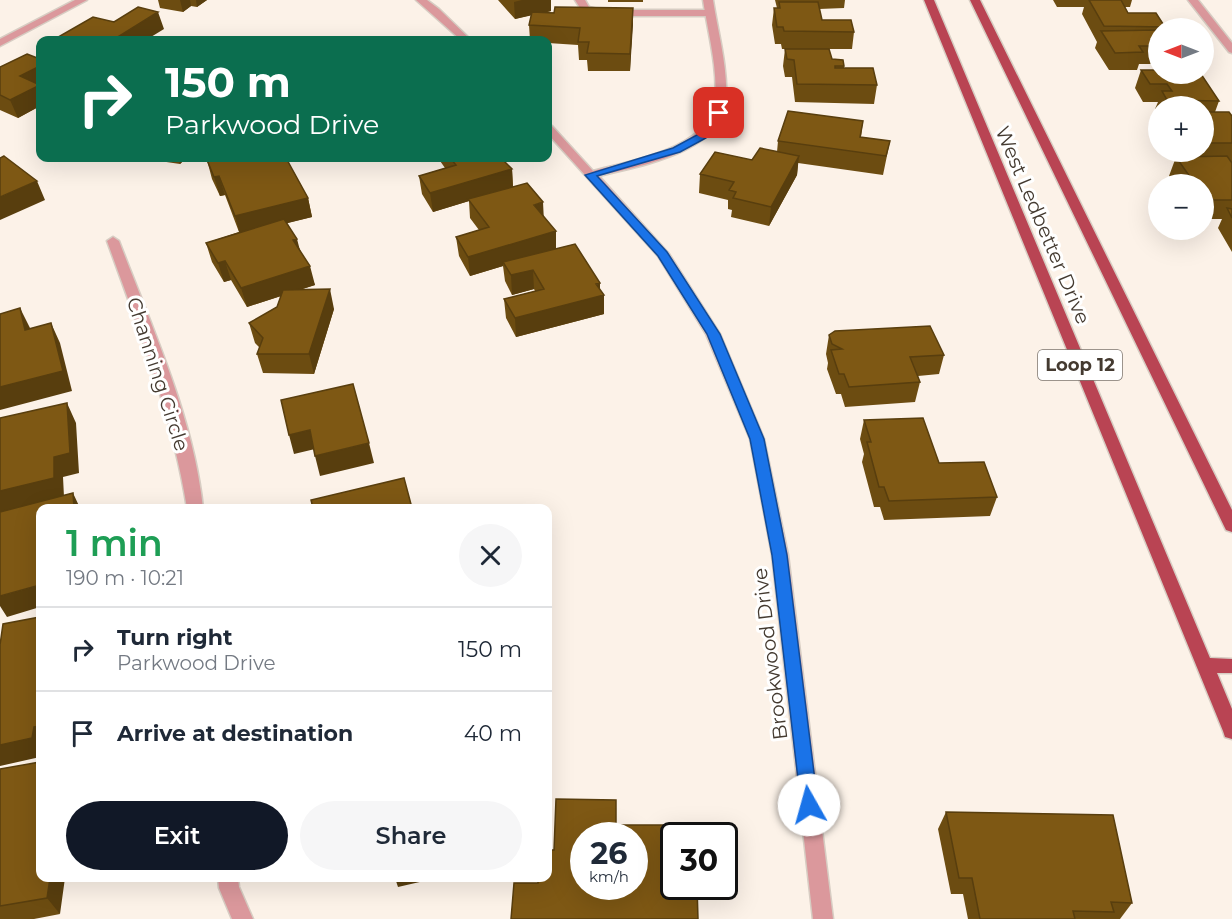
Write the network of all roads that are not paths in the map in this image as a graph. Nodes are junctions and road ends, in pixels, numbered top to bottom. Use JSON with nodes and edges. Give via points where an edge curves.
{"nodes":[{"id":1,"x":82,"y":0,"type":"edge"},
{"id":2,"x":422,"y":0,"type":"edge"},
{"id":3,"x":580,"y":0,"type":"edge"},
{"id":4,"x":708,"y":0,"type":"edge"},
{"id":5,"x":928,"y":0,"type":"edge"},
{"id":6,"x":975,"y":0,"type":"edge"},
{"id":7,"x":1193,"y":0,"type":"edge"},
{"id":8,"x":710,"y":13,"type":"junction"},
{"id":9,"x":462,"y":36,"type":"edge"},
{"id":10,"x":0,"y":43,"type":"edge"},
{"id":11,"x":1232,"y":50,"type":"edge"},
{"id":12,"x":552,"y":132,"type":"edge"},
{"id":13,"x":591,"y":175,"type":"junction"},
{"id":14,"x":113,"y":242,"type":"dead end"},
{"id":15,"x":194,"y":504,"type":"edge"},
{"id":16,"x":1232,"y":526,"type":"edge"},
{"id":17,"x":1205,"y":666,"type":"junction"},
{"id":18,"x":1232,"y":666,"type":"edge"},
{"id":19,"x":1232,"y":731,"type":"edge"},
{"id":20,"x":228,"y":882,"type":"edge"},
{"id":21,"x":243,"y":919,"type":"edge"},
{"id":22,"x":823,"y":919,"type":"edge"}],
"edges":[{"from":1,"to":10,"type":"street"},
{"from":2,"to":9,"type":"street"},
{"from":3,"to":8,"type":"street","via":[[585,9],[602,13]]},
{"from":4,"to":8,"type":"street"},
{"from":5,"to":17,"type":"main road","name":"West Ledbetter Drive","number":"Loop 12"},
{"from":6,"to":16,"type":"main road","name":"West Ledbetter Drive","number":"Loop 12"},
{"from":7,"to":11,"type":"street"},
{"from":8,"to":13,"type":"street","via":[[721,88],[719,113],[702,136],[676,150]]},
{"from":12,"to":13,"type":"street","name":"Brookwood Drive"},
{"from":13,"to":22,"type":"street","name":"Brookwood Drive","via":[[663,254],[713,334],[757,439],[780,555]]},
{"from":14,"to":15,"type":"street","name":"Channing Circle","via":[[162,376],[191,477]]},
{"from":17,"to":18,"type":"main road"},
{"from":17,"to":19,"type":"main road","name":"West Ledbetter Drive","number":"Loop 12"},
{"from":20,"to":21,"type":"street"}]}
